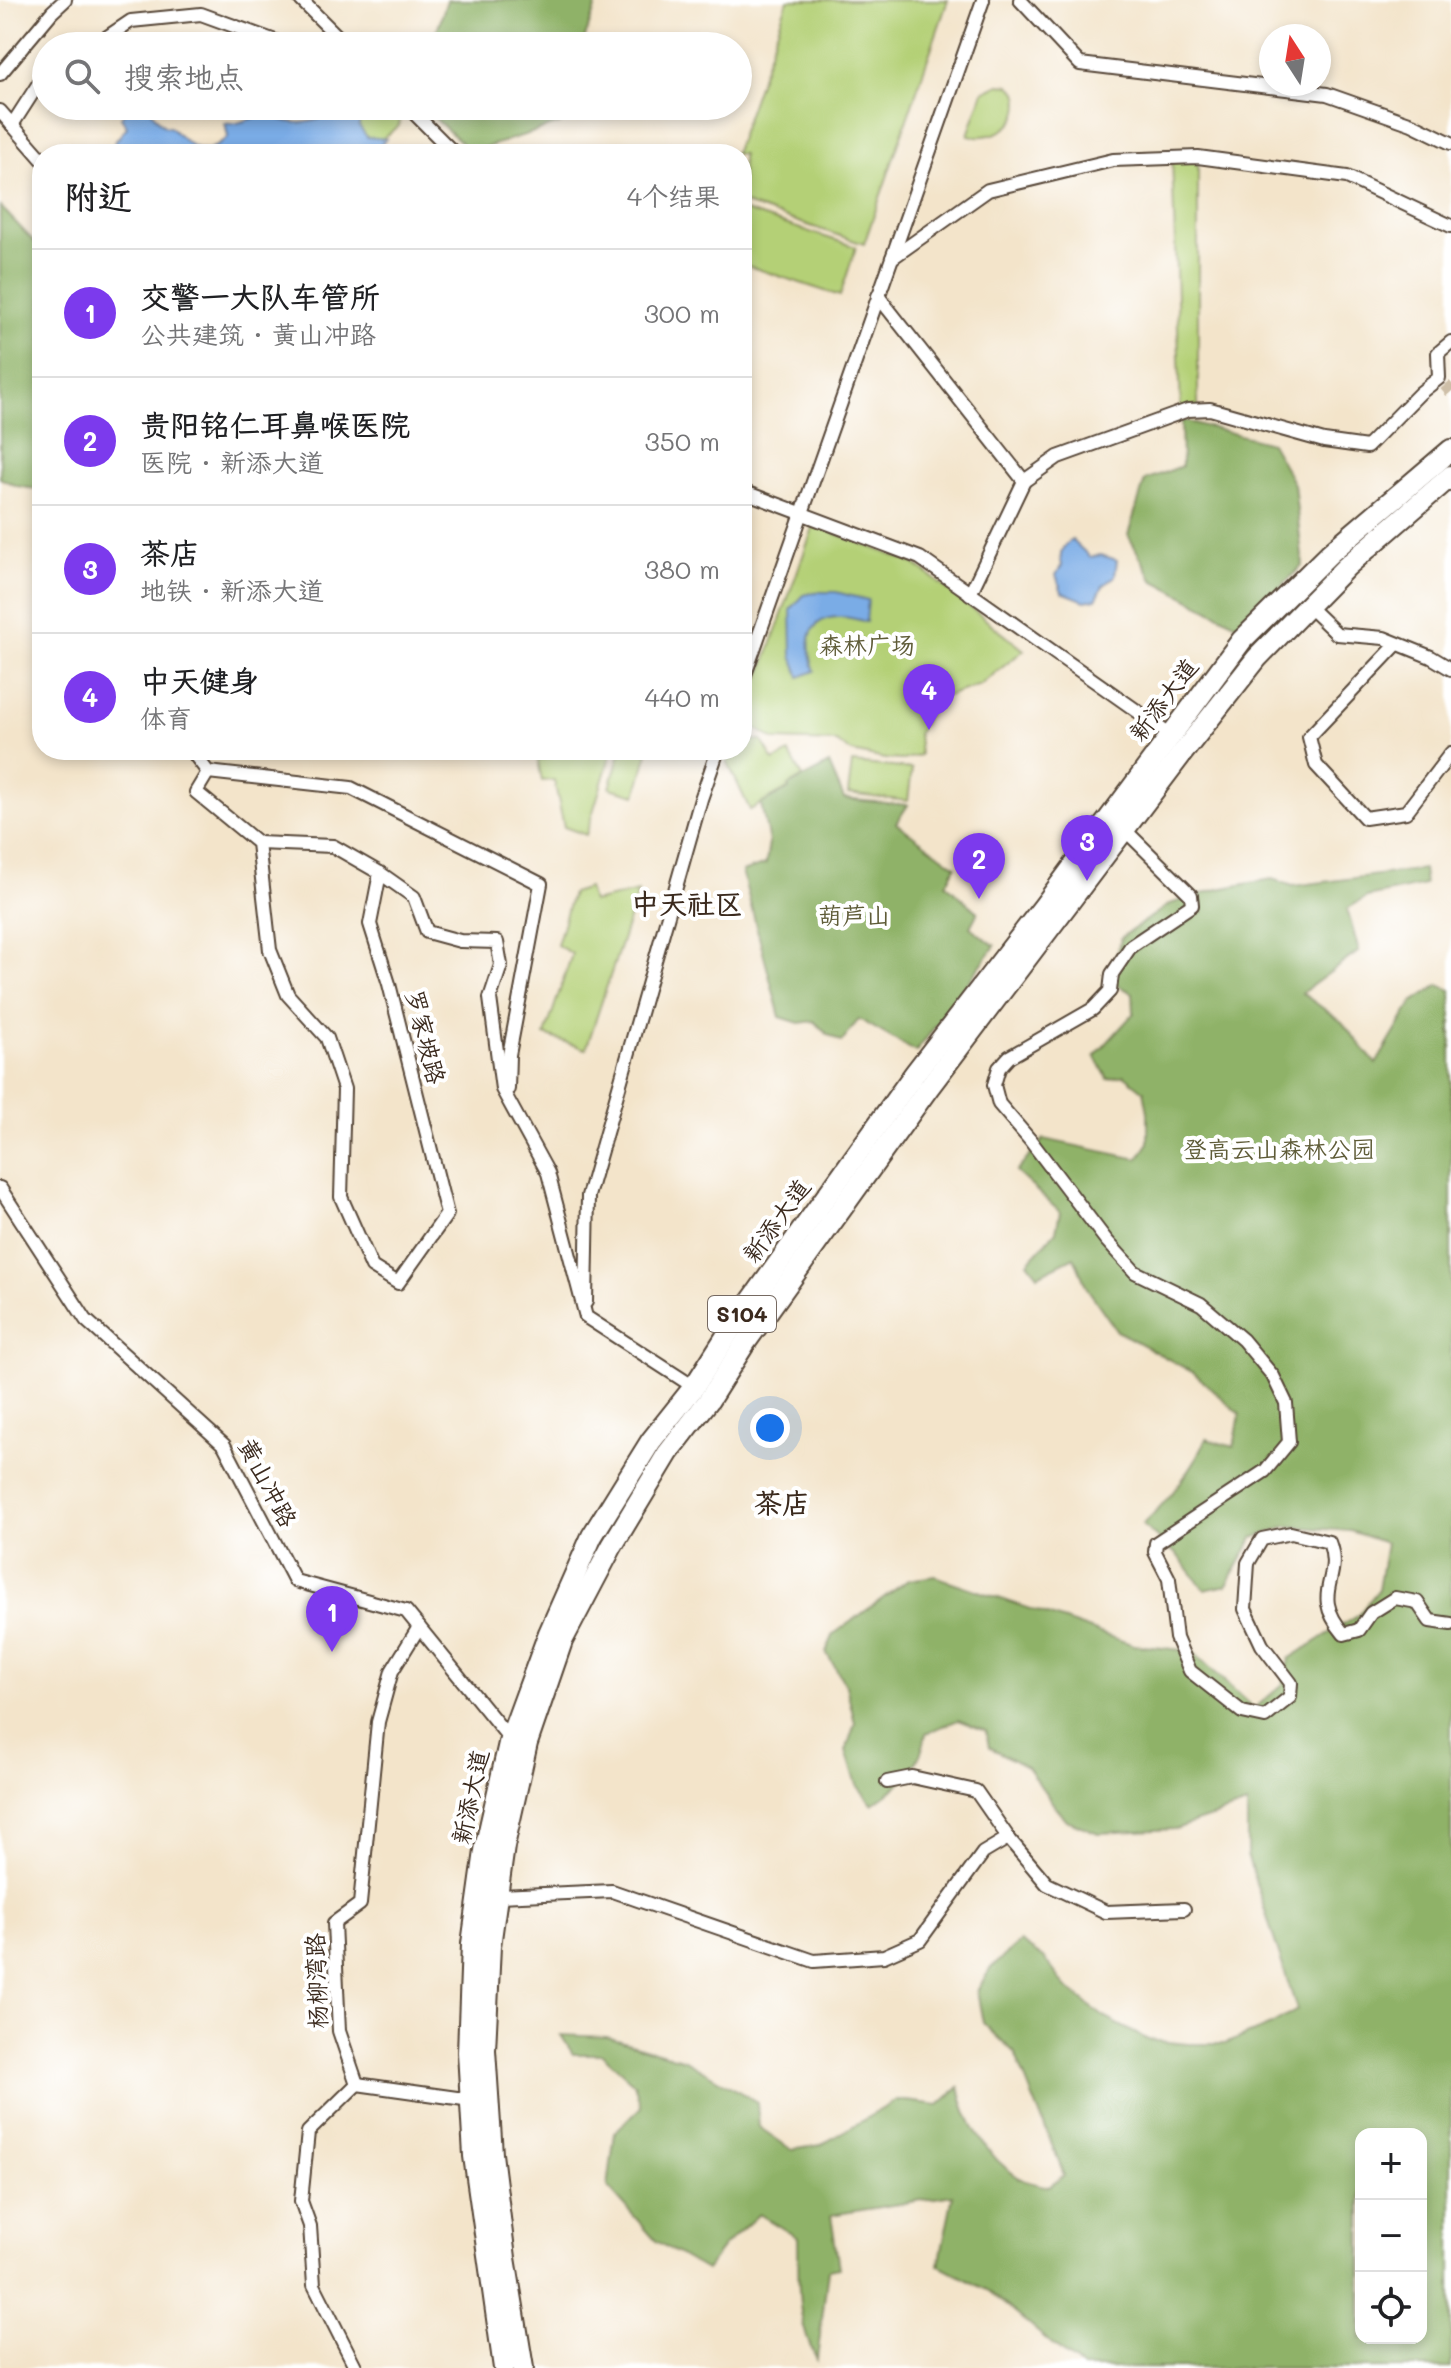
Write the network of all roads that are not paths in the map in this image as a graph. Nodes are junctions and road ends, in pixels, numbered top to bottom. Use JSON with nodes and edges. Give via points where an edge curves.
{"nodes":[{"id":1,"x":65,"y":0,"type":"edge"},
{"id":2,"x":301,"y":0,"type":"edge"},
{"id":3,"x":983,"y":0,"type":"edge"},
{"id":4,"x":1020,"y":0,"type":"edge"},
{"id":5,"x":35,"y":32,"type":"edge"},
{"id":6,"x":115,"y":32,"type":"edge"},
{"id":7,"x":250,"y":32,"type":"edge"},
{"id":8,"x":333,"y":32,"type":"edge"},
{"id":9,"x":32,"y":36,"type":"edge"},
{"id":10,"x":0,"y":74,"type":"edge"},
{"id":11,"x":32,"y":94,"type":"edge"},
{"id":12,"x":0,"y":111,"type":"edge"},
{"id":13,"x":421,"y":120,"type":"edge"},
{"id":14,"x":12,"y":125,"type":"junction"},
{"id":15,"x":1451,"y":143,"type":"edge"},
{"id":16,"x":445,"y":144,"type":"edge"},
{"id":17,"x":32,"y":148,"type":"edge"},
{"id":18,"x":1451,"y":226,"type":"edge"},
{"id":19,"x":892,"y":258,"type":"junction"},
{"id":20,"x":878,"y":296,"type":"junction"},
{"id":21,"x":1451,"y":342,"type":"edge"},
{"id":22,"x":1451,"y":450,"type":"edge"},
{"id":23,"x":1451,"y":476,"type":"edge"},
{"id":24,"x":1024,"y":481,"type":"junction"},
{"id":25,"x":752,"y":495,"type":"edge"},
{"id":26,"x":802,"y":514,"type":"junction"},
{"id":27,"x":970,"y":594,"type":"junction"},
{"id":28,"x":1308,"y":606,"type":"junction"},
{"id":29,"x":1397,"y":644,"type":"junction"},
{"id":30,"x":752,"y":655,"type":"edge"},
{"id":31,"x":1451,"y":669,"type":"edge"},
{"id":32,"x":1179,"y":740,"type":"junction"},
{"id":33,"x":1451,"y":753,"type":"edge"},
{"id":34,"x":199,"y":760,"type":"edge"},
{"id":35,"x":715,"y":760,"type":"edge"},
{"id":36,"x":208,"y":772,"type":"junction"},
{"id":37,"x":1124,"y":829,"type":"junction"},
{"id":38,"x":258,"y":843,"type":"junction"},
{"id":39,"x":380,"y":873,"type":"junction"},
{"id":40,"x":508,"y":1100,"type":"junction"},
{"id":41,"x":0,"y":1188,"type":"edge"},
{"id":42,"x":586,"y":1317,"type":"junction"},
{"id":43,"x":694,"y":1387,"type":"junction"},
{"id":44,"x":1451,"y":1624,"type":"edge"},
{"id":45,"x":419,"y":1627,"type":"junction"},
{"id":46,"x":518,"y":1741,"type":"junction"},
{"id":47,"x":887,"y":1782,"type":"dead end"},
{"id":48,"x":1008,"y":1838,"type":"junction"},
{"id":49,"x":497,"y":1896,"type":"junction"},
{"id":50,"x":1184,"y":1909,"type":"dead end"},
{"id":51,"x":357,"y":2084,"type":"junction"},
{"id":52,"x":471,"y":2100,"type":"junction"},
{"id":53,"x":356,"y":2368,"type":"edge"},
{"id":54,"x":504,"y":2368,"type":"edge"},
{"id":55,"x":523,"y":2368,"type":"edge"}],
"edges":[{"from":1,"to":5,"type":"street"},
{"from":2,"to":8,"type":"street"},
{"from":3,"to":19,"type":"street"},
{"from":4,"to":15,"type":"street","via":[[1080,64],[1327,94]]},
{"from":6,"to":7,"type":"street","via":[[131,21],[201,14]]},
{"from":9,"to":10,"type":"street"},
{"from":11,"to":14,"type":"street"},
{"from":12,"to":14,"type":"street"},
{"from":13,"to":16,"type":"street"},
{"from":14,"to":17,"type":"street"},
{"from":18,"to":19,"type":"street","via":[[1347,177],[1198,157],[1113,160],[988,190]]},
{"from":19,"to":20,"type":"street"},
{"from":20,"to":24,"type":"street"},
{"from":20,"to":26,"type":"street"},
{"from":21,"to":24,"type":"street","via":[[1438,353],[1442,382],[1420,393],[1367,447],[1324,441],[1210,409],[1188,410],[1058,457]]},
{"from":22,"to":32,"type":"main road","name":"新添大道","number":"S104","via":[[1330,553],[1242,640]]},
{"from":23,"to":28,"type":"main road","name":"新添大道","number":"S104"},
{"from":24,"to":27,"type":"street"},
{"from":25,"to":26,"type":"street"},
{"from":26,"to":27,"type":"street","via":[[920,558]]},
{"from":26,"to":30,"type":"street"},
{"from":27,"to":32,"type":"street"},
{"from":28,"to":29,"type":"street","via":[[1337,634]]},
{"from":28,"to":32,"type":"main road","name":"新添大道","number":"S104"},
{"from":29,"to":31,"type":"street"},
{"from":29,"to":33,"type":"street","via":[[1309,737],[1316,765],[1365,818],[1406,812]]},
{"from":32,"to":37,"type":"main road","name":"新添大道","number":"S104"},
{"from":32,"to":43,"type":"main road","name":"新添大道","number":"S104","via":[[915,1073]]},
{"from":34,"to":36,"type":"street"},
{"from":35,"to":42,"type":"street","via":[[588,1196]]},
{"from":36,"to":38,"type":"street","via":[[196,792]]},
{"from":36,"to":40,"type":"street","via":[[351,788],[541,884],[509,1055]]},
{"from":37,"to":44,"type":"street","via":[[1191,895],[1192,905],[1131,946],[1112,974],[1110,991],[1093,1009],[1009,1057],[994,1085],[999,1104],[1125,1262],[1201,1304],[1243,1340],[1273,1376],[1286,1403],[1289,1442],[1265,1471],[1156,1543],[1169,1579],[1176,1638],[1190,1671],[1242,1712],[1265,1717],[1290,1697],[1291,1683],[1262,1645],[1245,1609],[1248,1563],[1262,1539],[1291,1533],[1329,1542],[1335,1558],[1326,1591],[1329,1616],[1344,1634],[1359,1630],[1371,1613],[1395,1598],[1417,1602],[1430,1621]]},
{"from":37,"to":46,"type":"main road","name":"新添大道","number":"S104","via":[[929,1087],[668,1453],[562,1641]]},
{"from":38,"to":39,"type":"street","via":[[333,846]]},
{"from":38,"to":39,"type":"street","name":"罗家坡路","via":[[270,950],[288,995],[327,1038],[344,1089],[341,1197],[372,1267],[398,1283],[447,1214],[370,924]]},
{"from":39,"to":40,"type":"street","via":[[414,897],[427,932],[460,941],[497,942],[501,965],[490,998]]},
{"from":40,"to":42,"type":"street","via":[[548,1173]]},
{"from":41,"to":45,"type":"street","name":"黄山冲路","via":[[86,1320],[224,1445],[295,1581],[406,1611]]},
{"from":42,"to":43,"type":"street"},
{"from":43,"to":46,"type":"main road","name":"新添大道","number":"S104","via":[[651,1441],[592,1536],[549,1633]]},
{"from":45,"to":46,"type":"street","name":"黄山冲路"},
{"from":45,"to":51,"type":"street","name":"杨柳湾路","via":[[392,1671],[378,1722],[360,1904],[334,1923],[339,2031]]},
{"from":46,"to":49,"type":"main road","name":"新添大道","number":"S104"},
{"from":46,"to":52,"type":"main road","name":"新添大道","number":"S104","via":[[486,1844],[472,1944]]},
{"from":47,"to":48,"type":"street","via":[[912,1777],[976,1791]]},
{"from":48,"to":49,"type":"street","via":[[983,1853],[920,1940],[884,1956],[814,1961],[612,1891]]},
{"from":48,"to":50,"type":"street","via":[[1047,1884],[1106,1912]]},
{"from":49,"to":55,"type":"main road","name":"新添大道","number":"S104","via":[[485,2050],[492,2154]]},
{"from":51,"to":52,"type":"street"},
{"from":51,"to":53,"type":"street","via":[[308,2132],[301,2201],[310,2226],[314,2285]]},
{"from":52,"to":54,"type":"main road","name":"新添大道","number":"S104"}]}
